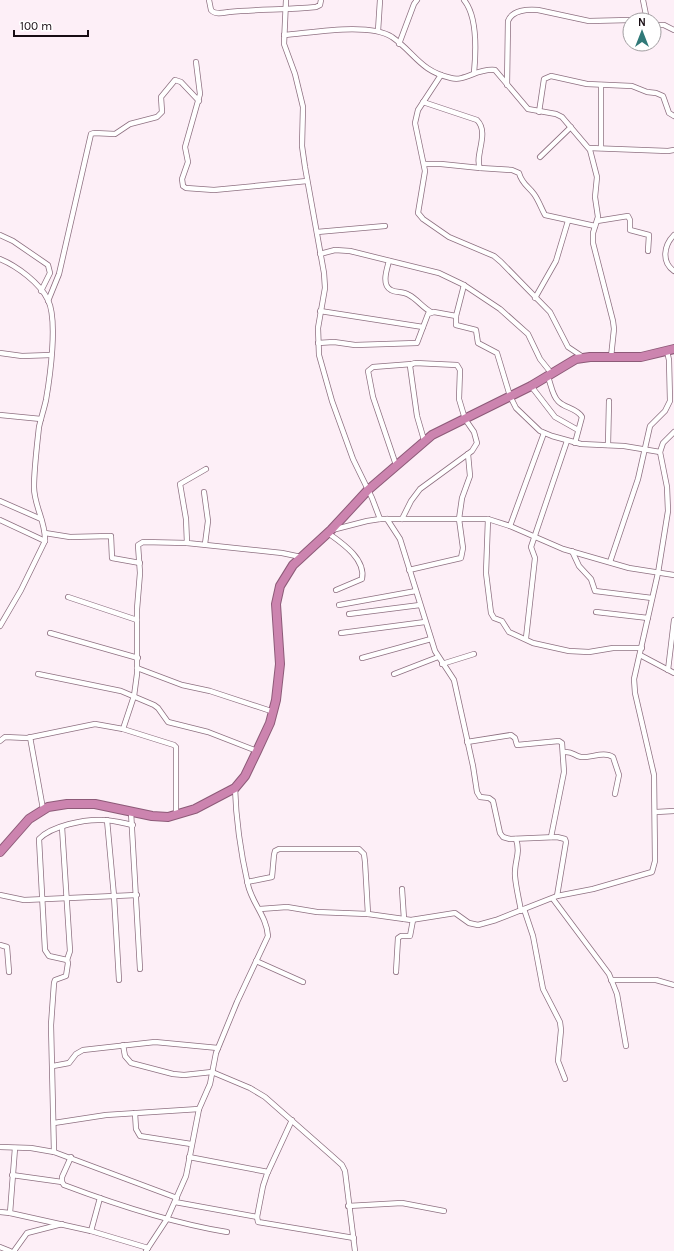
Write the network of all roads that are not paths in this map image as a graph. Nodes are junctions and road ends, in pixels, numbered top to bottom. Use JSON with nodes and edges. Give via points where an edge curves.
{"nodes":[{"id":1,"x":209,"y":0,"type":"edge"},
{"id":2,"x":286,"y":0,"type":"edge"},
{"id":3,"x":321,"y":0,"type":"edge"},
{"id":4,"x":380,"y":0,"type":"edge"},
{"id":5,"x":417,"y":0,"type":"edge"},
{"id":6,"x":464,"y":0,"type":"edge"},
{"id":7,"x":643,"y":0,"type":"edge"},
{"id":8,"x":286,"y":10,"type":"junction"},
{"id":9,"x":645,"y":12,"type":"edge"},
{"id":10,"x":622,"y":20,"type":"edge"},
{"id":11,"x":662,"y":25,"type":"edge"},
{"id":12,"x":674,"y":30,"type":"edge"},
{"id":13,"x":378,"y":31,"type":"junction"},
{"id":14,"x":284,"y":35,"type":"junction"},
{"id":15,"x":399,"y":44,"type":"junction"},
{"id":16,"x":196,"y":62,"type":"dead end"},
{"id":17,"x":474,"y":73,"type":"junction"},
{"id":18,"x":441,"y":75,"type":"junction"},
{"id":19,"x":507,"y":84,"type":"junction"},
{"id":20,"x":601,"y":84,"type":"junction"},
{"id":21,"x":199,"y":101,"type":"junction"},
{"id":22,"x":423,"y":102,"type":"junction"},
{"id":23,"x":539,"y":112,"type":"junction"},
{"id":24,"x":674,"y":116,"type":"edge"},
{"id":25,"x":571,"y":127,"type":"junction"},
{"id":26,"x":589,"y":148,"type":"junction"},
{"id":27,"x":601,"y":148,"type":"junction"},
{"id":28,"x":674,"y":150,"type":"edge"},
{"id":29,"x":540,"y":158,"type":"dead end"},
{"id":30,"x":425,"y":164,"type":"junction"},
{"id":31,"x":480,"y":168,"type":"junction"},
{"id":32,"x":307,"y":181,"type":"junction"},
{"id":33,"x":568,"y":221,"type":"junction"},
{"id":34,"x":596,"y":224,"type":"junction"},
{"id":35,"x":385,"y":226,"type":"dead end"},
{"id":36,"x":317,"y":232,"type":"junction"},
{"id":37,"x":0,"y":235,"type":"edge"},
{"id":38,"x":674,"y":235,"type":"edge"},
{"id":39,"x":648,"y":251,"type":"dead end"},
{"id":40,"x":320,"y":254,"type":"junction"},
{"id":41,"x":0,"y":259,"type":"edge"},
{"id":42,"x":389,"y":261,"type":"junction"},
{"id":43,"x":674,"y":271,"type":"edge"},
{"id":44,"x":464,"y":285,"type":"junction"},
{"id":45,"x":41,"y":290,"type":"junction"},
{"id":46,"x":535,"y":298,"type":"junction"},
{"id":47,"x":48,"y":301,"type":"junction"},
{"id":48,"x":320,"y":312,"type":"junction"},
{"id":49,"x":431,"y":312,"type":"junction"},
{"id":50,"x":456,"y":316,"type":"junction"},
{"id":51,"x":423,"y":327,"type":"junction"},
{"id":52,"x":318,"y":343,"type":"junction"},
{"id":53,"x":670,"y":350,"type":"edge"},
{"id":54,"x":0,"y":353,"type":"edge"},
{"id":55,"x":51,"y":355,"type":"junction"},
{"id":56,"x":611,"y":357,"type":"junction"},
{"id":57,"x":583,"y":358,"type":"junction"},
{"id":58,"x":412,"y":364,"type":"junction"},
{"id":59,"x":550,"y":375,"type":"junction"},
{"id":60,"x":531,"y":386,"type":"junction"},
{"id":61,"x":510,"y":396,"type":"junction"},
{"id":62,"x":609,"y":401,"type":"dead end"},
{"id":63,"x":0,"y":415,"type":"edge"},
{"id":64,"x":41,"y":418,"type":"junction"},
{"id":65,"x":464,"y":419,"type":"junction"},
{"id":66,"x":578,"y":430,"type":"junction"},
{"id":67,"x":674,"y":432,"type":"edge"},
{"id":68,"x":544,"y":433,"type":"junction"},
{"id":69,"x":424,"y":440,"type":"junction"},
{"id":70,"x":567,"y":441,"type":"junction"},
{"id":71,"x":575,"y":443,"type":"junction"},
{"id":72,"x":608,"y":445,"type":"junction"},
{"id":73,"x":645,"y":450,"type":"junction"},
{"id":74,"x":660,"y":452,"type":"junction"},
{"id":75,"x":468,"y":454,"type":"junction"},
{"id":76,"x":396,"y":465,"type":"junction"},
{"id":77,"x":206,"y":468,"type":"dead end"},
{"id":78,"x":368,"y":490,"type":"junction"},
{"id":79,"x":204,"y":492,"type":"dead end"},
{"id":80,"x":0,"y":501,"type":"edge"},
{"id":81,"x":41,"y":519,"type":"junction"},
{"id":82,"x":380,"y":519,"type":"junction"},
{"id":83,"x":387,"y":519,"type":"junction"},
{"id":84,"x":402,"y":519,"type":"junction"},
{"id":85,"x":460,"y":519,"type":"junction"},
{"id":86,"x":488,"y":519,"type":"junction"},
{"id":87,"x":0,"y":520,"type":"edge"},
{"id":88,"x":510,"y":526,"type":"junction"},
{"id":89,"x":329,"y":532,"type":"junction"},
{"id":90,"x":45,"y":533,"type":"junction"},
{"id":91,"x":534,"y":537,"type":"junction"},
{"id":92,"x":45,"y":541,"type":"junction"},
{"id":93,"x":187,"y":543,"type":"junction"},
{"id":94,"x":205,"y":544,"type":"junction"},
{"id":95,"x":572,"y":551,"type":"junction"},
{"id":96,"x":301,"y":557,"type":"junction"},
{"id":97,"x":140,"y":562,"type":"junction"},
{"id":98,"x":610,"y":562,"type":"junction"},
{"id":99,"x":409,"y":570,"type":"junction"},
{"id":100,"x":658,"y":573,"type":"junction"},
{"id":101,"x":674,"y":575,"type":"edge"},
{"id":102,"x":336,"y":590,"type":"dead end"},
{"id":103,"x":416,"y":591,"type":"junction"},
{"id":104,"x":68,"y":597,"type":"dead end"},
{"id":105,"x":652,"y":598,"type":"junction"},
{"id":106,"x":338,"y":605,"type":"dead end"},
{"id":107,"x":420,"y":605,"type":"junction"},
{"id":108,"x":596,"y":612,"type":"dead end"},
{"id":109,"x":349,"y":614,"type":"dead end"},
{"id":110,"x":648,"y":618,"type":"junction"},
{"id":111,"x":137,"y":620,"type":"junction"},
{"id":112,"x":674,"y":620,"type":"edge"},
{"id":113,"x":425,"y":622,"type":"junction"},
{"id":114,"x":0,"y":626,"type":"edge"},
{"id":115,"x":50,"y":633,"type":"dead end"},
{"id":116,"x":342,"y":633,"type":"dead end"},
{"id":117,"x":526,"y":638,"type":"junction"},
{"id":118,"x":431,"y":639,"type":"junction"},
{"id":119,"x":642,"y":648,"type":"junction"},
{"id":120,"x":474,"y":654,"type":"dead end"},
{"id":121,"x":640,"y":655,"type":"junction"},
{"id":122,"x":438,"y":657,"type":"junction"},
{"id":123,"x":138,"y":658,"type":"junction"},
{"id":124,"x":362,"y":658,"type":"dead end"},
{"id":125,"x":442,"y":664,"type":"junction"},
{"id":126,"x":138,"y":668,"type":"junction"},
{"id":127,"x":668,"y":670,"type":"junction"},
{"id":128,"x":674,"y":673,"type":"edge"},
{"id":129,"x":38,"y":674,"type":"dead end"},
{"id":130,"x":394,"y":674,"type":"dead end"},
{"id":131,"x":134,"y":696,"type":"junction"},
{"id":132,"x":274,"y":712,"type":"junction"},
{"id":133,"x":124,"y":729,"type":"junction"},
{"id":134,"x":30,"y":737,"type":"junction"},
{"id":135,"x":0,"y":741,"type":"edge"},
{"id":136,"x":467,"y":742,"type":"junction"},
{"id":137,"x":257,"y":751,"type":"junction"},
{"id":138,"x":564,"y":752,"type":"junction"},
{"id":139,"x":235,"y":788,"type":"junction"},
{"id":140,"x":615,"y":794,"type":"dead end"},
{"id":141,"x":43,"y":809,"type":"junction"},
{"id":142,"x":674,"y":811,"type":"edge"},
{"id":143,"x":131,"y":812,"type":"junction"},
{"id":144,"x":656,"y":812,"type":"junction"},
{"id":145,"x":176,"y":816,"type":"junction"},
{"id":146,"x":106,"y":820,"type":"junction"},
{"id":147,"x":133,"y":826,"type":"junction"},
{"id":148,"x":62,"y":827,"type":"junction"},
{"id":149,"x":551,"y":837,"type":"junction"},
{"id":150,"x":516,"y":839,"type":"junction"},
{"id":151,"x":0,"y":852,"type":"edge"},
{"id":152,"x":247,"y":882,"type":"junction"},
{"id":153,"x":402,"y":889,"type":"dead end"},
{"id":154,"x":0,"y":895,"type":"edge"},
{"id":155,"x":137,"y":895,"type":"junction"},
{"id":156,"x":114,"y":896,"type":"junction"},
{"id":157,"x":555,"y":898,"type":"junction"},
{"id":158,"x":68,"y":899,"type":"junction"},
{"id":159,"x":42,"y":900,"type":"junction"},
{"id":160,"x":260,"y":909,"type":"junction"},
{"id":161,"x":523,"y":910,"type":"junction"},
{"id":162,"x":368,"y":914,"type":"junction"},
{"id":163,"x":404,"y":919,"type":"junction"},
{"id":164,"x":413,"y":920,"type":"junction"},
{"id":165,"x":0,"y":945,"type":"edge"},
{"id":166,"x":67,"y":960,"type":"junction"},
{"id":167,"x":256,"y":961,"type":"junction"},
{"id":168,"x":140,"y":969,"type":"dead end"},
{"id":169,"x":9,"y":972,"type":"dead end"},
{"id":170,"x":396,"y":972,"type":"dead end"},
{"id":171,"x":119,"y":980,"type":"dead end"},
{"id":172,"x":611,"y":980,"type":"junction"},
{"id":173,"x":303,"y":982,"type":"dead end"},
{"id":174,"x":674,"y":985,"type":"edge"},
{"id":175,"x":124,"y":1045,"type":"junction"},
{"id":176,"x":626,"y":1046,"type":"dead end"},
{"id":177,"x":218,"y":1048,"type":"junction"},
{"id":178,"x":52,"y":1066,"type":"junction"},
{"id":179,"x":212,"y":1072,"type":"junction"},
{"id":180,"x":564,"y":1079,"type":"dead end"},
{"id":181,"x":199,"y":1109,"type":"junction"},
{"id":182,"x":135,"y":1113,"type":"junction"},
{"id":183,"x":292,"y":1120,"type":"junction"},
{"id":184,"x":54,"y":1123,"type":"junction"},
{"id":185,"x":191,"y":1144,"type":"junction"},
{"id":186,"x":0,"y":1148,"type":"edge"},
{"id":187,"x":15,"y":1148,"type":"junction"},
{"id":188,"x":54,"y":1152,"type":"junction"},
{"id":189,"x":71,"y":1157,"type":"junction"},
{"id":190,"x":189,"y":1157,"type":"junction"},
{"id":191,"x":268,"y":1172,"type":"junction"},
{"id":192,"x":12,"y":1175,"type":"junction"},
{"id":193,"x":62,"y":1182,"type":"junction"},
{"id":194,"x":100,"y":1198,"type":"junction"},
{"id":195,"x":176,"y":1200,"type":"junction"},
{"id":196,"x":348,"y":1206,"type":"junction"},
{"id":197,"x":444,"y":1211,"type":"dead end"},
{"id":198,"x":0,"y":1212,"type":"edge"},
{"id":199,"x":10,"y":1213,"type":"junction"},
{"id":200,"x":257,"y":1217,"type":"junction"},
{"id":201,"x":167,"y":1219,"type":"junction"},
{"id":202,"x":62,"y":1224,"type":"junction"},
{"id":203,"x":91,"y":1231,"type":"junction"},
{"id":204,"x":227,"y":1232,"type":"dead end"},
{"id":205,"x":354,"y":1238,"type":"junction"},
{"id":206,"x":0,"y":1247,"type":"edge"},
{"id":207,"x":147,"y":1250,"type":"edge"},
{"id":208,"x":10,"y":1251,"type":"edge"},
{"id":209,"x":14,"y":1251,"type":"edge"},
{"id":210,"x":355,"y":1251,"type":"edge"}],
"edges":[{"from":1,"to":8,"type":"street","via":[[211,10],[218,13],[264,8]]},
{"from":2,"to":8,"type":"street"},
{"from":3,"to":8,"type":"street","via":[[318,6]]},
{"from":4,"to":13,"type":"street"},
{"from":5,"to":15,"type":"street"},
{"from":6,"to":17,"type":"street","via":[[476,35]]},
{"from":7,"to":9,"type":"street"},
{"from":8,"to":14,"type":"street"},
{"from":10,"to":19,"type":"street","via":[[590,21],[538,10],[512,15],[508,21]]},
{"from":11,"to":12,"type":"street"},
{"from":13,"to":14,"type":"street","via":[[357,29]]},
{"from":13,"to":15,"type":"street"},
{"from":14,"to":32,"type":"street","via":[[286,51],[303,107],[302,146]]},
{"from":15,"to":18,"type":"street","via":[[425,68]]},
{"from":16,"to":21,"type":"street"},
{"from":17,"to":18,"type":"street","via":[[458,79]]},
{"from":17,"to":19,"type":"street","via":[[495,70]]},
{"from":18,"to":22,"type":"street"},
{"from":19,"to":23,"type":"street","via":[[528,109]]},
{"from":20,"to":23,"type":"street","via":[[547,76],[543,82]]},
{"from":20,"to":24,"type":"street","via":[[632,86],[660,94],[669,113]]},
{"from":20,"to":27,"type":"street"},
{"from":21,"to":32,"type":"street","via":[[185,147],[188,162],[182,182],[186,188],[214,190]]},
{"from":21,"to":47,"type":"street","via":[[181,82],[175,80],[161,97],[162,112],[157,118],[130,124],[116,134],[92,134],[59,274]]},
{"from":22,"to":30,"type":"street","via":[[415,123]]},
{"from":22,"to":31,"type":"street","via":[[480,123]]},
{"from":23,"to":25,"type":"street","via":[[559,115]]},
{"from":25,"to":26,"type":"street"},
{"from":25,"to":29,"type":"street"},
{"from":26,"to":27,"type":"street"},
{"from":26,"to":34,"type":"street","via":[[597,174]]},
{"from":27,"to":28,"type":"street"},
{"from":30,"to":31,"type":"street"},
{"from":30,"to":46,"type":"street","via":[[418,211],[420,216],[449,237],[494,256]]},
{"from":31,"to":33,"type":"street","via":[[516,171],[536,196],[545,215]]},
{"from":32,"to":36,"type":"street"},
{"from":33,"to":34,"type":"street"},
{"from":33,"to":46,"type":"street","via":[[556,261]]},
{"from":34,"to":39,"type":"street","via":[[628,216],[630,230],[649,235]]},
{"from":34,"to":56,"type":"street","via":[[593,243],[614,329]]},
{"from":35,"to":36,"type":"street"},
{"from":36,"to":40,"type":"street"},
{"from":37,"to":45,"type":"street","via":[[13,240],[48,265],[50,273]]},
{"from":38,"to":43,"type":"street","via":[[667,243],[665,253],[668,266]]},
{"from":40,"to":42,"type":"street","via":[[342,250]]},
{"from":40,"to":48,"type":"street","via":[[325,282]]},
{"from":41,"to":45,"type":"street","via":[[18,270]]},
{"from":42,"to":44,"type":"street","via":[[439,273]]},
{"from":42,"to":49,"type":"street","via":[[385,283],[387,287],[411,296],[421,307]]},
{"from":44,"to":50,"type":"street"},
{"from":44,"to":59,"type":"street","via":[[500,309],[528,334]]},
{"from":45,"to":47,"type":"street"},
{"from":46,"to":57,"type":"street","via":[[552,316],[566,345]]},
{"from":47,"to":55,"type":"street","via":[[52,325]]},
{"from":48,"to":51,"type":"street"},
{"from":48,"to":52,"type":"street"},
{"from":49,"to":50,"type":"street"},
{"from":49,"to":51,"type":"street","via":[[425,317]]},
{"from":50,"to":61,"type":"street","via":[[456,325],[476,330],[478,344],[497,353]]},
{"from":51,"to":52,"type":"street","via":[[419,341],[414,344]]},
{"from":52,"to":78,"type":"street","via":[[322,369],[332,401],[353,459]]},
{"from":53,"to":56,"type":"highway","via":[[641,357]]},
{"from":53,"to":73,"type":"street","via":[[670,401],[666,411],[650,426]]},
{"from":54,"to":55,"type":"street","via":[[22,356]]},
{"from":55,"to":64,"type":"street","via":[[46,401]]},
{"from":56,"to":57,"type":"highway"},
{"from":57,"to":59,"type":"highway","via":[[570,362]]},
{"from":58,"to":65,"type":"street","via":[[453,364],[459,367],[458,394]]},
{"from":58,"to":69,"type":"street","via":[[410,371],[415,406]]},
{"from":58,"to":76,"type":"street","via":[[373,367],[368,371],[375,404]]},
{"from":59,"to":60,"type":"highway"},
{"from":59,"to":66,"type":"street","via":[[556,399],[580,414]]},
{"from":60,"to":61,"type":"highway"},
{"from":60,"to":66,"type":"street","via":[[555,417]]},
{"from":61,"to":65,"type":"highway"},
{"from":61,"to":68,"type":"street","via":[[531,424]]},
{"from":62,"to":72,"type":"street"},
{"from":63,"to":64,"type":"street"},
{"from":64,"to":81,"type":"street","via":[[34,487]]},
{"from":65,"to":69,"type":"highway"},
{"from":65,"to":75,"type":"street","via":[[476,438],[475,447]]},
{"from":66,"to":71,"type":"street"},
{"from":67,"to":74,"type":"street"},
{"from":68,"to":70,"type":"street"},
{"from":68,"to":88,"type":"street"},
{"from":69,"to":76,"type":"highway"},
{"from":70,"to":71,"type":"street"},
{"from":70,"to":91,"type":"street"},
{"from":71,"to":72,"type":"street"},
{"from":72,"to":73,"type":"street"},
{"from":73,"to":74,"type":"street"},
{"from":73,"to":98,"type":"street","via":[[626,518]]},
{"from":74,"to":100,"type":"street","via":[[668,511]]},
{"from":75,"to":84,"type":"street","via":[[420,489],[410,501]]},
{"from":75,"to":85,"type":"street","via":[[470,476],[462,498]]},
{"from":76,"to":78,"type":"highway"},
{"from":77,"to":93,"type":"street","via":[[180,484]]},
{"from":78,"to":82,"type":"street"},
{"from":78,"to":89,"type":"highway"},
{"from":79,"to":94,"type":"street","via":[[208,521]]},
{"from":80,"to":81,"type":"street"},
{"from":81,"to":90,"type":"street"},
{"from":82,"to":83,"type":"street"},
{"from":82,"to":89,"type":"street"},
{"from":83,"to":84,"type":"street"},
{"from":83,"to":99,"type":"street","via":[[400,539]]},
{"from":84,"to":85,"type":"street"},
{"from":85,"to":86,"type":"street"},
{"from":85,"to":99,"type":"street","via":[[463,548],[461,558]]},
{"from":86,"to":88,"type":"street"},
{"from":86,"to":117,"type":"street","via":[[486,573],[491,613],[494,618],[502,621],[509,632]]},
{"from":87,"to":92,"type":"street"},
{"from":88,"to":91,"type":"street"},
{"from":89,"to":96,"type":"highway"},
{"from":89,"to":102,"type":"street","via":[[352,553],[363,574],[362,579]]},
{"from":90,"to":92,"type":"street"},
{"from":90,"to":97,"type":"street","via":[[70,537],[110,536],[112,558]]},
{"from":91,"to":95,"type":"street"},
{"from":91,"to":117,"type":"street","via":[[531,549],[535,558]]},
{"from":92,"to":114,"type":"street"},
{"from":93,"to":94,"type":"street"},
{"from":93,"to":97,"type":"street","via":[[140,543]]},
{"from":94,"to":96,"type":"street"},
{"from":95,"to":98,"type":"street"},
{"from":95,"to":105,"type":"street","via":[[579,566],[591,579],[595,591]]},
{"from":96,"to":132,"type":"highway","via":[[288,572],[277,595],[280,664]]},
{"from":97,"to":111,"type":"street"},
{"from":98,"to":100,"type":"street"},
{"from":99,"to":103,"type":"street"},
{"from":100,"to":101,"type":"street"},
{"from":100,"to":105,"type":"street"},
{"from":103,"to":106,"type":"street"},
{"from":103,"to":107,"type":"street"},
{"from":104,"to":111,"type":"street"},
{"from":105,"to":110,"type":"street"},
{"from":107,"to":109,"type":"street"},
{"from":107,"to":113,"type":"street"},
{"from":108,"to":110,"type":"street"},
{"from":110,"to":119,"type":"street"},
{"from":111,"to":123,"type":"street"},
{"from":112,"to":127,"type":"street"},
{"from":113,"to":116,"type":"street"},
{"from":113,"to":118,"type":"street"},
{"from":115,"to":123,"type":"street"},
{"from":117,"to":119,"type":"street","via":[[538,644],[583,652]]},
{"from":118,"to":122,"type":"street"},
{"from":118,"to":124,"type":"street"},
{"from":119,"to":121,"type":"street"},
{"from":120,"to":125,"type":"street"},
{"from":121,"to":127,"type":"street"},
{"from":121,"to":144,"type":"street","via":[[634,687],[654,774]]},
{"from":122,"to":125,"type":"street"},
{"from":122,"to":130,"type":"street"},
{"from":123,"to":126,"type":"street"},
{"from":125,"to":136,"type":"street","via":[[454,680]]},
{"from":126,"to":131,"type":"street"},
{"from":126,"to":132,"type":"street","via":[[182,685],[210,691]]},
{"from":127,"to":128,"type":"street"},
{"from":129,"to":131,"type":"street","via":[[113,689]]},
{"from":131,"to":133,"type":"street"},
{"from":131,"to":137,"type":"street","via":[[158,708],[168,722],[208,732]]},
{"from":132,"to":137,"type":"highway"},
{"from":133,"to":134,"type":"street","via":[[88,724]]},
{"from":133,"to":145,"type":"street","via":[[176,747]]},
{"from":134,"to":135,"type":"street","via":[[5,737]]},
{"from":134,"to":141,"type":"street"},
{"from":136,"to":138,"type":"street","via":[[511,735],[517,745],[559,741],[563,744]]},
{"from":136,"to":150,"type":"street","via":[[478,795],[493,801],[503,837]]},
{"from":137,"to":139,"type":"highway"},
{"from":138,"to":140,"type":"street","via":[[572,752],[579,756],[613,757],[619,775]]},
{"from":138,"to":149,"type":"street","via":[[562,780]]},
{"from":139,"to":145,"type":"highway"},
{"from":139,"to":152,"type":"street","via":[[237,822]]},
{"from":141,"to":143,"type":"highway","via":[[57,805],[81,804]]},
{"from":141,"to":151,"type":"highway","via":[[29,819]]},
{"from":142,"to":144,"type":"street"},
{"from":143,"to":145,"type":"highway","via":[[161,817]]},
{"from":143,"to":147,"type":"street"},
{"from":144,"to":157,"type":"street","via":[[655,861],[652,872]]},
{"from":146,"to":147,"type":"street"},
{"from":146,"to":148,"type":"street","via":[[91,820]]},
{"from":146,"to":156,"type":"street"},
{"from":147,"to":155,"type":"street"},
{"from":148,"to":158,"type":"street"},
{"from":148,"to":159,"type":"street","via":[[40,839]]},
{"from":149,"to":150,"type":"street"},
{"from":149,"to":157,"type":"street","via":[[562,837],[566,842]]},
{"from":150,"to":161,"type":"street","via":[[519,850],[515,877]]},
{"from":152,"to":160,"type":"street","via":[[251,896]]},
{"from":152,"to":162,"type":"street","via":[[272,877],[274,855],[279,849],[359,849],[364,854]]},
{"from":153,"to":163,"type":"street"},
{"from":154,"to":159,"type":"street","via":[[24,900]]},
{"from":155,"to":156,"type":"street"},
{"from":155,"to":168,"type":"street"},
{"from":156,"to":158,"type":"street"},
{"from":156,"to":171,"type":"street"},
{"from":157,"to":161,"type":"street"},
{"from":157,"to":172,"type":"street"},
{"from":158,"to":159,"type":"street"},
{"from":158,"to":166,"type":"street","via":[[70,951]]},
{"from":159,"to":166,"type":"street","via":[[45,950],[49,956]]},
{"from":160,"to":162,"type":"street","via":[[287,907],[317,912]]},
{"from":160,"to":167,"type":"street","via":[[268,936]]},
{"from":161,"to":164,"type":"street","via":[[478,925],[469,923],[455,913]]},
{"from":161,"to":180,"type":"street","via":[[534,936],[543,989],[562,1030],[558,1061]]},
{"from":162,"to":163,"type":"street"},
{"from":163,"to":164,"type":"street"},
{"from":164,"to":170,"type":"street","via":[[410,936],[398,938]]},
{"from":165,"to":169,"type":"street","via":[[8,947]]},
{"from":166,"to":178,"type":"street","via":[[66,976],[54,980],[51,1015]]},
{"from":167,"to":173,"type":"street"},
{"from":167,"to":177,"type":"street"},
{"from":172,"to":174,"type":"street","via":[[656,980]]},
{"from":172,"to":176,"type":"street","via":[[617,994]]},
{"from":175,"to":177,"type":"street","via":[[168,1042]]},
{"from":175,"to":178,"type":"street","via":[[83,1050],[69,1063]]},
{"from":175,"to":179,"type":"street","via":[[125,1056],[131,1063],[173,1074]]},
{"from":177,"to":179,"type":"street"},
{"from":178,"to":184,"type":"street"},
{"from":179,"to":181,"type":"street","via":[[210,1084]]},
{"from":179,"to":183,"type":"street","via":[[258,1092]]},
{"from":181,"to":182,"type":"street"},
{"from":181,"to":185,"type":"street"},
{"from":182,"to":184,"type":"street"},
{"from":182,"to":185,"type":"street","via":[[136,1129],[140,1136]]},
{"from":183,"to":191,"type":"street"},
{"from":183,"to":196,"type":"street","via":[[342,1165],[347,1179]]},
{"from":184,"to":188,"type":"street"},
{"from":185,"to":190,"type":"street"},
{"from":186,"to":187,"type":"street"},
{"from":187,"to":188,"type":"street"},
{"from":187,"to":192,"type":"street"},
{"from":188,"to":189,"type":"street"},
{"from":189,"to":193,"type":"street"},
{"from":189,"to":195,"type":"street"},
{"from":190,"to":191,"type":"street"},
{"from":190,"to":195,"type":"street","via":[[186,1176]]},
{"from":191,"to":200,"type":"street"},
{"from":192,"to":193,"type":"street"},
{"from":192,"to":199,"type":"street"},
{"from":193,"to":194,"type":"street"},
{"from":194,"to":201,"type":"street"},
{"from":194,"to":203,"type":"street"},
{"from":195,"to":200,"type":"street"},
{"from":195,"to":201,"type":"street"},
{"from":196,"to":197,"type":"street","via":[[402,1202]]},
{"from":196,"to":205,"type":"street"},
{"from":198,"to":199,"type":"street"},
{"from":199,"to":202,"type":"street"},
{"from":200,"to":205,"type":"street","via":[[258,1222]]},
{"from":201,"to":204,"type":"street"},
{"from":201,"to":207,"type":"street"},
{"from":202,"to":203,"type":"street"},
{"from":202,"to":209,"type":"street","via":[[27,1233]]},
{"from":203,"to":207,"type":"street"},
{"from":205,"to":210,"type":"street"},
{"from":206,"to":208,"type":"street"}]}
